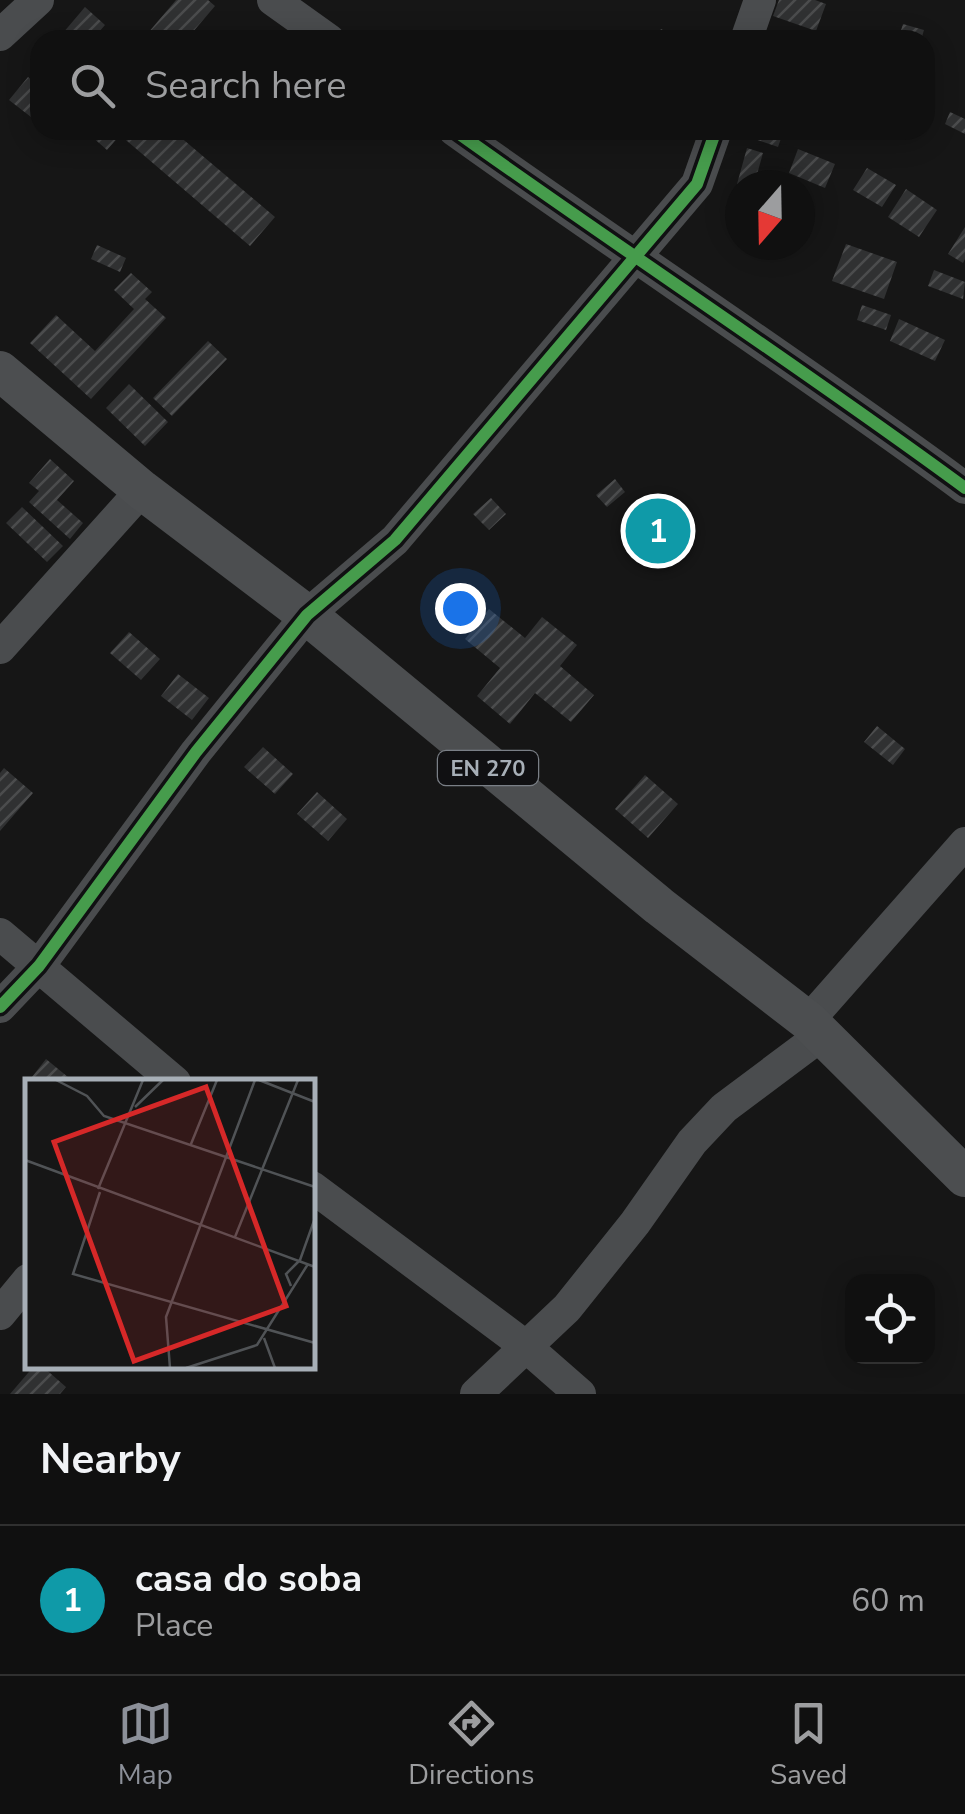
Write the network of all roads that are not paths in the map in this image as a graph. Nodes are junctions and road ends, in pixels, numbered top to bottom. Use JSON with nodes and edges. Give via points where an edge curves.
{"nodes":[{"id":1,"x":38,"y":0,"type":"edge"},
{"id":2,"x":273,"y":0,"type":"edge"},
{"id":3,"x":760,"y":0,"type":"edge"},
{"id":4,"x":315,"y":30,"type":"edge"},
{"id":5,"x":750,"y":30,"type":"edge"},
{"id":6,"x":0,"y":36,"type":"edge"},
{"id":7,"x":468,"y":140,"type":"edge"},
{"id":8,"x":713,"y":140,"type":"edge"},
{"id":9,"x":635,"y":260,"type":"junction"},
{"id":10,"x":0,"y":371,"type":"edge"},
{"id":11,"x":965,"y":488,"type":"edge"},
{"id":12,"x":142,"y":490,"type":"junction"},
{"id":13,"x":307,"y":615,"type":"junction"},
{"id":14,"x":0,"y":648,"type":"edge"},
{"id":15,"x":965,"y":842,"type":"edge"},
{"id":16,"x":0,"y":934,"type":"edge"},
{"id":17,"x":39,"y":966,"type":"junction"},
{"id":18,"x":0,"y":1007,"type":"edge"},
{"id":19,"x":816,"y":1027,"type":"junction"},
{"id":20,"x":171,"y":1079,"type":"edge"},
{"id":21,"x":965,"y":1178,"type":"edge"},
{"id":22,"x":315,"y":1189,"type":"edge"},
{"id":23,"x":25,"y":1284,"type":"edge"},
{"id":24,"x":0,"y":1314,"type":"edge"},
{"id":25,"x":524,"y":1345,"type":"junction"},
{"id":26,"x":476,"y":1394,"type":"edge"},
{"id":27,"x":580,"y":1394,"type":"edge"}],
"edges":[{"from":1,"to":6,"type":"street"},
{"from":2,"to":4,"type":"street"},
{"from":3,"to":5,"type":"street"},
{"from":7,"to":9,"type":"street"},
{"from":8,"to":9,"type":"street","via":[[698,184]]},
{"from":9,"to":11,"type":"street","via":[[827,386]]},
{"from":9,"to":13,"type":"street","via":[[395,540]]},
{"from":10,"to":12,"type":"main road","number":"EN 270"},
{"from":12,"to":13,"type":"main road","number":"EN 270"},
{"from":12,"to":14,"type":"street"},
{"from":13,"to":17,"type":"street","via":[[196,752]]},
{"from":13,"to":19,"type":"main road","number":"EN 270"},
{"from":15,"to":19,"type":"street"},
{"from":16,"to":17,"type":"street"},
{"from":17,"to":18,"type":"street"},
{"from":17,"to":20,"type":"street"},
{"from":19,"to":21,"type":"main road","number":"EN 270"},
{"from":19,"to":25,"type":"street","via":[[703,1130],[567,1308]]},
{"from":22,"to":25,"type":"street"},
{"from":23,"to":24,"type":"street"},
{"from":25,"to":26,"type":"street"},
{"from":25,"to":27,"type":"street"}]}
